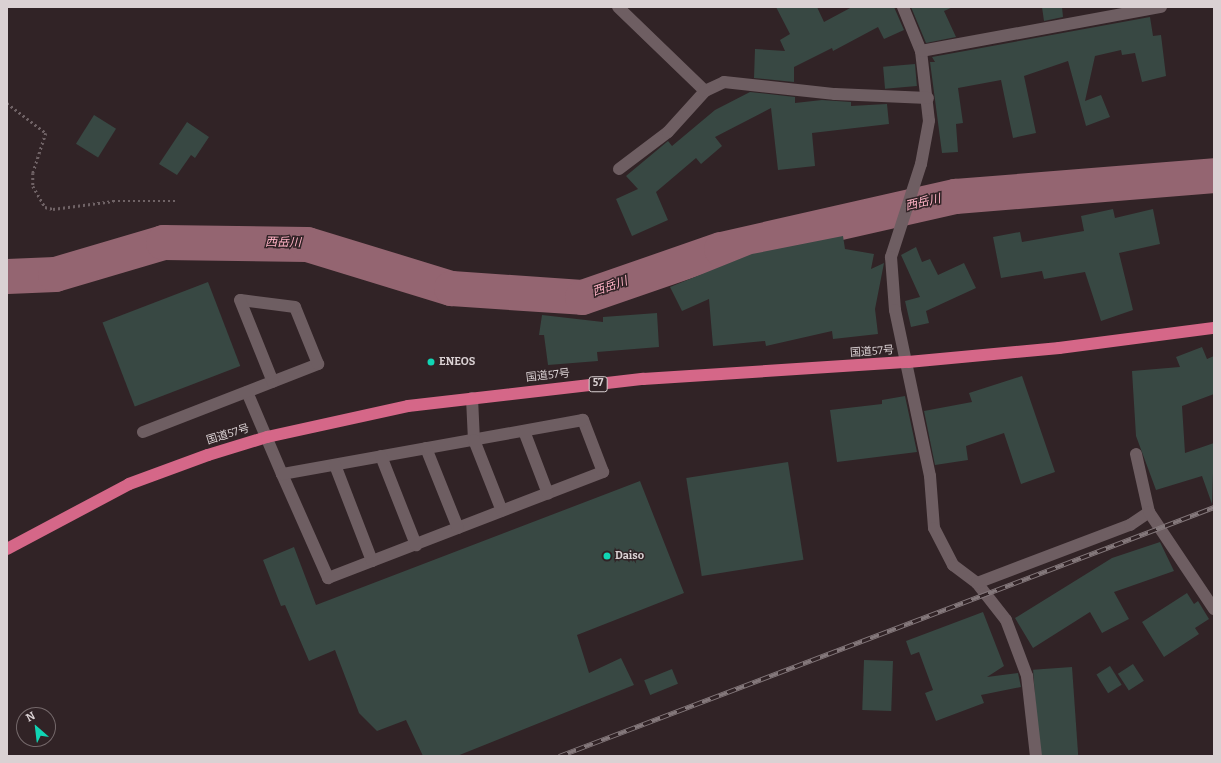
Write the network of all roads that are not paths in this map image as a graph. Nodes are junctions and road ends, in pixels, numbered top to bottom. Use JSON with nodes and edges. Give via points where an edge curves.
{"nodes":[{"id":1,"x":618,"y":7,"type":"edge"},
{"id":2,"x":903,"y":7,"type":"edge"},
{"id":3,"x":1161,"y":7,"type":"edge"},
{"id":4,"x":921,"y":51,"type":"junction"},
{"id":5,"x":705,"y":91,"type":"junction"},
{"id":6,"x":928,"y":98,"type":"junction"},
{"id":7,"x":619,"y":169,"type":"dead end"},
{"id":8,"x":1214,"y":328,"type":"edge"},
{"id":9,"x":908,"y":362,"type":"junction"},
{"id":10,"x":272,"y":382,"type":"junction"},
{"id":11,"x":247,"y":392,"type":"junction"},
{"id":12,"x":472,"y":398,"type":"junction"},
{"id":13,"x":524,"y":431,"type":"junction"},
{"id":14,"x":143,"y":432,"type":"dead end"},
{"id":15,"x":267,"y":437,"type":"junction"},
{"id":16,"x":474,"y":440,"type":"junction"},
{"id":17,"x":426,"y":448,"type":"junction"},
{"id":18,"x":1136,"y":454,"type":"dead end"},
{"id":19,"x":381,"y":456,"type":"junction"},
{"id":20,"x":334,"y":465,"type":"junction"},
{"id":21,"x":282,"y":474,"type":"junction"},
{"id":22,"x":548,"y":494,"type":"junction"},
{"id":23,"x":502,"y":511,"type":"junction"},
{"id":24,"x":1149,"y":512,"type":"junction"},
{"id":25,"x":458,"y":528,"type":"junction"},
{"id":26,"x":416,"y":545,"type":"junction"},
{"id":27,"x":7,"y":549,"type":"edge"},
{"id":28,"x":372,"y":561,"type":"junction"},
{"id":29,"x":977,"y":583,"type":"junction"},
{"id":30,"x":1214,"y":609,"type":"edge"},
{"id":31,"x":1036,"y":756,"type":"edge"}],
"edges":[{"from":1,"to":5,"type":"street"},
{"from":2,"to":4,"type":"street"},
{"from":3,"to":4,"type":"street"},
{"from":4,"to":6,"type":"street"},
{"from":5,"to":6,"type":"street","via":[[724,82],[835,94]]},
{"from":5,"to":7,"type":"street","via":[[668,132]]},
{"from":6,"to":9,"type":"street","via":[[928,121],[921,164],[891,257],[890,281]]},
{"from":8,"to":9,"type":"highway","name":"国道57号","number":"57"},
{"from":9,"to":12,"type":"highway","name":"国道57号","number":"57","via":[[643,379]]},
{"from":9,"to":29,"type":"street","via":[[930,476],[934,528],[953,565]]},
{"from":10,"to":10,"type":"street","via":[[318,364],[295,307],[240,300]]},
{"from":10,"to":11,"type":"street"},
{"from":11,"to":14,"type":"street"},
{"from":11,"to":15,"type":"street"},
{"from":12,"to":15,"type":"highway","name":"国道57号","number":"57","via":[[408,406]]},
{"from":12,"to":16,"type":"street"},
{"from":13,"to":16,"type":"street"},
{"from":13,"to":22,"type":"street"},
{"from":13,"to":22,"type":"street","via":[[583,420],[603,472]]},
{"from":15,"to":21,"type":"street"},
{"from":15,"to":27,"type":"highway","name":"国道57号","number":"57","via":[[129,484]]},
{"from":16,"to":17,"type":"street"},
{"from":16,"to":23,"type":"street"},
{"from":17,"to":19,"type":"street"},
{"from":17,"to":25,"type":"street"},
{"from":18,"to":24,"type":"street"},
{"from":19,"to":20,"type":"street"},
{"from":19,"to":26,"type":"street"},
{"from":20,"to":21,"type":"street"},
{"from":20,"to":28,"type":"street"},
{"from":21,"to":28,"type":"street","via":[[328,578]]},
{"from":22,"to":23,"type":"street"},
{"from":23,"to":25,"type":"street"},
{"from":24,"to":29,"type":"street","via":[[1130,525]]},
{"from":24,"to":30,"type":"street"},
{"from":25,"to":26,"type":"street"},
{"from":26,"to":28,"type":"street"},
{"from":29,"to":31,"type":"street","via":[[1006,620],[1027,676]]}]}
